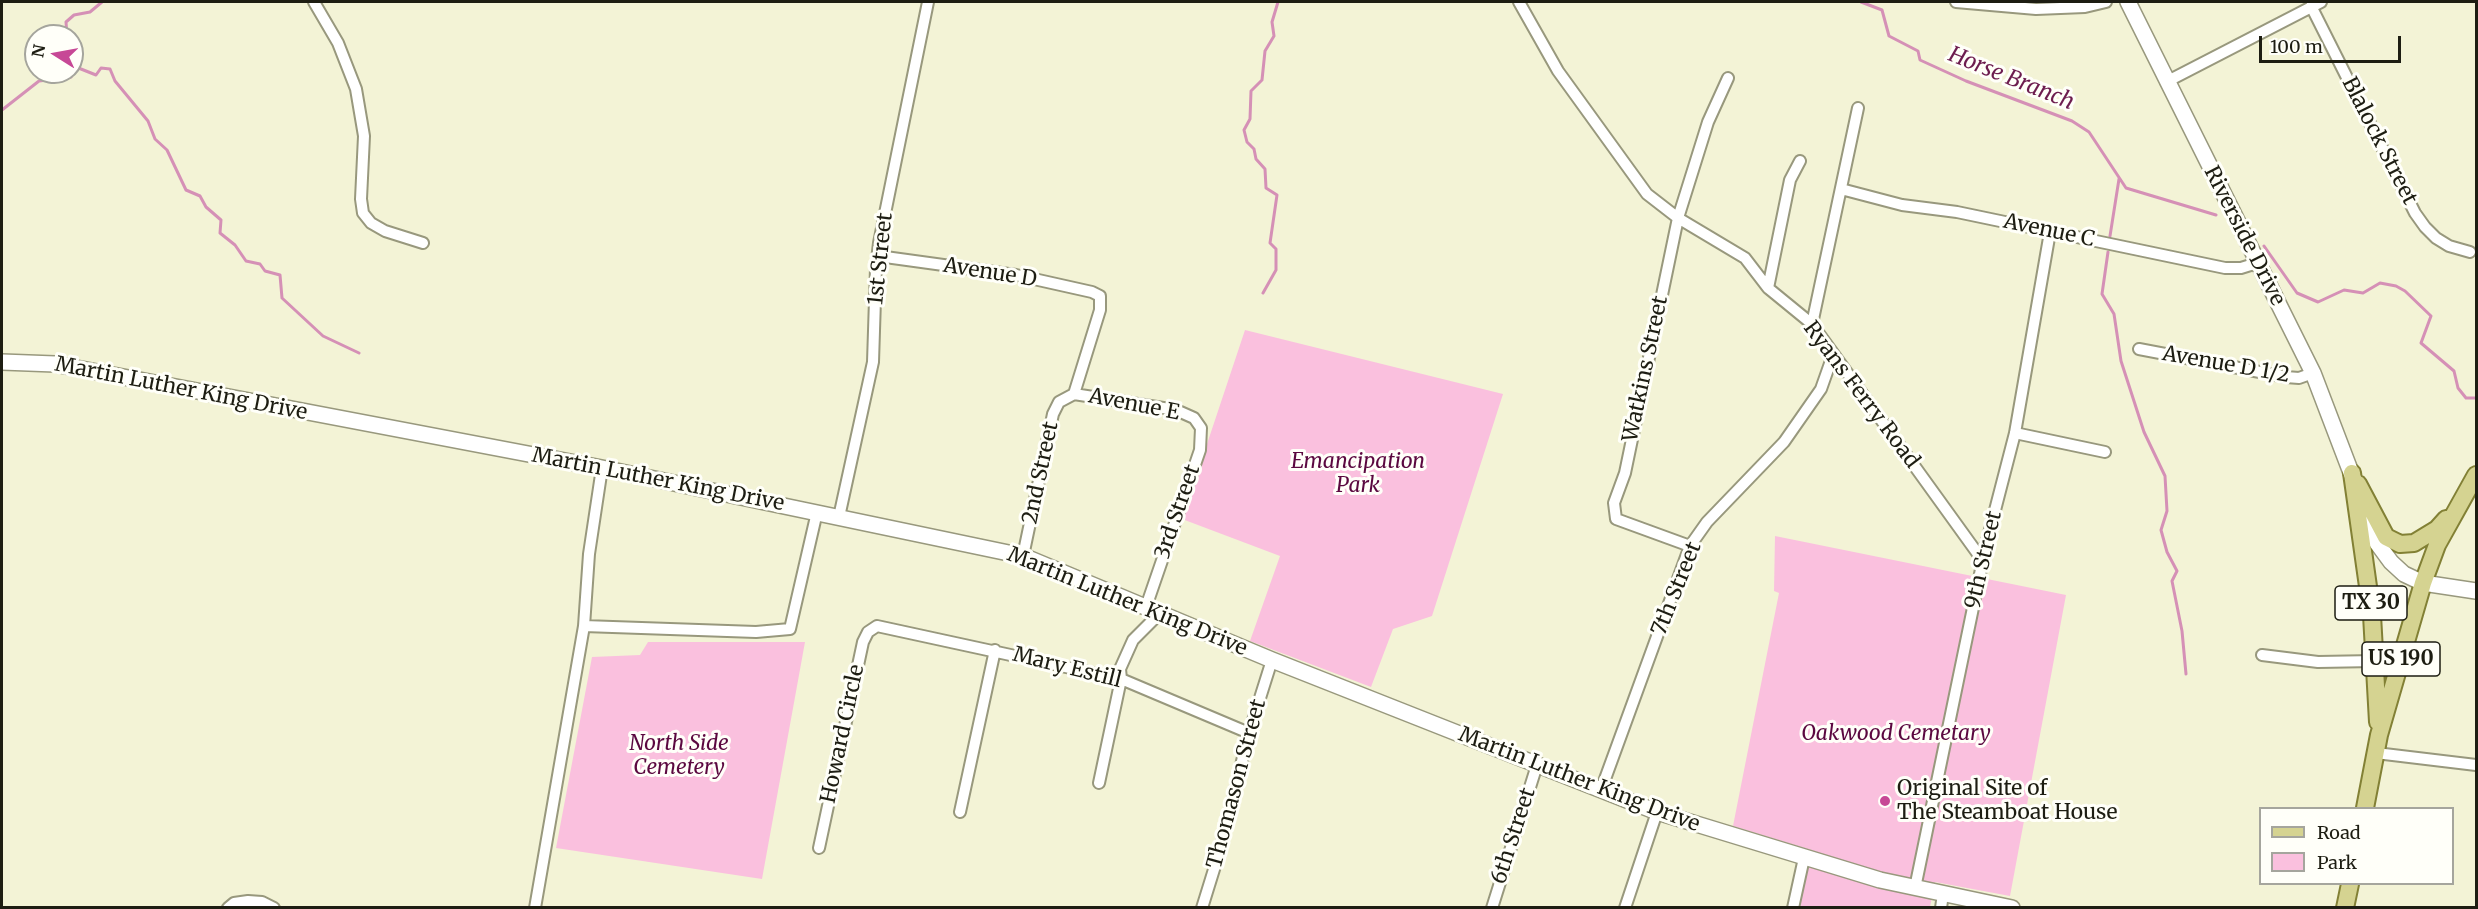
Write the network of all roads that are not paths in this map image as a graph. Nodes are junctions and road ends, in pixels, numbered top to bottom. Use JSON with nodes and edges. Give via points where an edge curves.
{"nodes":[{"id":1,"x":314,"y":2,"type":"edge"},
{"id":2,"x":928,"y":2,"type":"edge"},
{"id":3,"x":1519,"y":2,"type":"edge"},
{"id":4,"x":1956,"y":2,"type":"edge"},
{"id":5,"x":2106,"y":2,"type":"edge"},
{"id":6,"x":2128,"y":2,"type":"edge"},
{"id":7,"x":2316,"y":4,"type":"edge"},
{"id":8,"x":1728,"y":78,"type":"dead end"},
{"id":9,"x":2166,"y":81,"type":"junction"},
{"id":10,"x":1858,"y":108,"type":"dead end"},
{"id":11,"x":1800,"y":161,"type":"dead end"},
{"id":12,"x":1841,"y":189,"type":"junction"},
{"id":13,"x":1678,"y":218,"type":"junction"},
{"id":14,"x":2050,"y":232,"type":"junction"},
{"id":15,"x":423,"y":243,"type":"dead end"},
{"id":16,"x":2470,"y":252,"type":"dead end"},
{"id":17,"x":878,"y":256,"type":"junction"},
{"id":18,"x":2257,"y":263,"type":"junction"},
{"id":19,"x":1768,"y":288,"type":"junction"},
{"id":20,"x":1100,"y":296,"type":"joint"},
{"id":21,"x":1812,"y":324,"type":"junction"},
{"id":22,"x":2139,"y":349,"type":"dead end"},
{"id":23,"x":1833,"y":355,"type":"junction"},
{"id":24,"x":2,"y":362,"type":"edge"},
{"id":25,"x":2313,"y":373,"type":"junction"},
{"id":26,"x":1074,"y":394,"type":"junction"},
{"id":27,"x":1194,"y":418,"type":"joint"},
{"id":28,"x":2015,"y":434,"type":"junction"},
{"id":29,"x":2105,"y":452,"type":"dead end"},
{"id":30,"x":602,"y":468,"type":"junction"},
{"id":31,"x":2352,"y":473,"type":"junction"},
{"id":32,"x":2476,"y":475,"type":"edge"},
{"id":33,"x":2457,"y":507,"type":"junction"},
{"id":34,"x":817,"y":512,"type":"junction"},
{"id":35,"x":838,"y":517,"type":"junction"},
{"id":36,"x":1690,"y":546,"type":"junction"},
{"id":37,"x":1023,"y":556,"type":"junction"},
{"id":38,"x":1983,"y":561,"type":"junction"},
{"id":39,"x":2423,"y":583,"type":"junction"},
{"id":40,"x":2476,"y":591,"type":"edge"},
{"id":41,"x":1153,"y":610,"type":"junction"},
{"id":42,"x":584,"y":626,"type":"junction"},
{"id":43,"x":877,"y":626,"type":"joint"},
{"id":44,"x":995,"y":650,"type":"junction"},
{"id":45,"x":2262,"y":655,"type":"dead end"},
{"id":46,"x":1272,"y":660,"type":"junction"},
{"id":47,"x":2375,"y":661,"type":"junction"},
{"id":48,"x":1121,"y":679,"type":"junction"},
{"id":49,"x":1249,"y":734,"type":"junction"},
{"id":50,"x":2379,"y":735,"type":"junction"},
{"id":51,"x":2376,"y":753,"type":"junction"},
{"id":52,"x":1537,"y":765,"type":"junction"},
{"id":53,"x":2476,"y":765,"type":"edge"},
{"id":54,"x":1099,"y":783,"type":"dead end"},
{"id":55,"x":1600,"y":789,"type":"junction"},
{"id":56,"x":2365,"y":807,"type":"edge"},
{"id":57,"x":960,"y":812,"type":"dead end"},
{"id":58,"x":1658,"y":812,"type":"junction"},
{"id":59,"x":819,"y":848,"type":"dead end"},
{"id":60,"x":1804,"y":858,"type":"junction"},
{"id":61,"x":2350,"y":885,"type":"edge"},
{"id":62,"x":1915,"y":888,"type":"junction"},
{"id":63,"x":1942,"y":901,"type":"edge"},
{"id":64,"x":228,"y":908,"type":"edge"},
{"id":65,"x":274,"y":908,"type":"edge"},
{"id":66,"x":535,"y":908,"type":"edge"},
{"id":67,"x":1202,"y":908,"type":"edge"},
{"id":68,"x":1492,"y":908,"type":"edge"},
{"id":69,"x":1625,"y":908,"type":"edge"},
{"id":70,"x":1793,"y":908,"type":"edge"},
{"id":71,"x":2012,"y":908,"type":"edge"},
{"id":72,"x":2345,"y":908,"type":"edge"}],
"edges":[{"from":1,"to":15,"type":"street","via":[[338,43],[356,89],[363,136],[363,213],[385,231]]},
{"from":2,"to":17,"type":"street","name":"1st Street"},
{"from":3,"to":13,"type":"street","name":"Ryans Ferry Road","via":[[1558,71],[1647,194]]},
{"from":4,"to":5,"type":"street","via":[[2036,9]]},
{"from":6,"to":9,"type":"street","name":"Riverside Drive","number":"TX 30"},
{"from":7,"to":9,"type":"street"},
{"from":7,"to":16,"type":"street","name":"Blalock Street","via":[[2415,213],[2436,238]]},
{"from":8,"to":13,"type":"street","name":"Watkins Street","via":[[1708,122]]},
{"from":9,"to":18,"type":"street","name":"Riverside Drive","number":"TX 30"},
{"from":10,"to":12,"type":"street"},
{"from":11,"to":19,"type":"street","via":[[1790,180]]},
{"from":12,"to":14,"type":"street","name":"Avenue C","via":[[1902,205]]},
{"from":12,"to":21,"type":"street"},
{"from":13,"to":19,"type":"street","name":"Ryans Ferry Road","via":[[1745,258]]},
{"from":13,"to":36,"type":"street","name":"Watkins Street","via":[[1624,473],[1614,503],[1616,519]]},
{"from":14,"to":18,"type":"street","name":"Avenue C","via":[[2225,268]]},
{"from":14,"to":28,"type":"street","name":"9th Street"},
{"from":17,"to":20,"type":"street","name":"Avenue D","via":[[1016,275]]},
{"from":17,"to":35,"type":"street","name":"1st Street","via":[[873,362]]},
{"from":18,"to":25,"type":"street","name":"Riverside Drive","number":"TX 30"},
{"from":19,"to":21,"type":"street","name":"Ryans Ferry Road"},
{"from":20,"to":26,"type":"street","name":"2nd Street","via":[[1101,310]]},
{"from":21,"to":23,"type":"street","name":"Ryans Ferry Road"},
{"from":22,"to":25,"type":"street","name":"Avenue D 1/2","via":[[2286,377]]},
{"from":23,"to":36,"type":"street","name":"7th Street","via":[[1821,389],[1784,442],[1707,522]]},
{"from":23,"to":38,"type":"street","name":"Ryans Ferry Road"},
{"from":24,"to":30,"type":"street","name":"Martin Luther King Drive","via":[[55,364]]},
{"from":25,"to":31,"type":"street","name":"Riverside Drive","number":"TX 30"},
{"from":26,"to":27,"type":"street","name":"Avenue E","via":[[1176,410]]},
{"from":26,"to":37,"type":"street","name":"2nd Street","via":[[1059,402],[1053,414]]},
{"from":27,"to":41,"type":"street","name":"3rd Street","via":[[1201,428],[1200,450]]},
{"from":28,"to":29,"type":"street"},
{"from":28,"to":38,"type":"street","name":"9th Street"},
{"from":30,"to":34,"type":"street","name":"Martin Luther King Drive"},
{"from":30,"to":42,"type":"street","via":[[589,554]]},
{"from":31,"to":33,"type":"main road","via":[[2386,537],[2400,544],[2414,543],[2437,528]]},
{"from":31,"to":39,"type":"street","number":"TX 30","via":[[2377,543],[2404,574]]},
{"from":31,"to":47,"type":"main road","number":"TX 30"},
{"from":32,"to":33,"type":"main road","number":"US 190"},
{"from":33,"to":39,"type":"main road","number":"US 190"},
{"from":34,"to":35,"type":"street","name":"Martin Luther King Drive"},
{"from":34,"to":42,"type":"street","via":[[790,629],[756,632]]},
{"from":35,"to":37,"type":"street","name":"Martin Luther King Drive"},
{"from":36,"to":55,"type":"street","name":"7th Street"},
{"from":37,"to":41,"type":"street","name":"Martin Luther King Drive"},
{"from":38,"to":62,"type":"street","name":"9th Street"},
{"from":39,"to":40,"type":"street"},
{"from":39,"to":50,"type":"main road","number":"US 190"},
{"from":41,"to":46,"type":"street","name":"Martin Luther King Drive"},
{"from":41,"to":48,"type":"street","via":[[1133,640],[1120,669]]},
{"from":42,"to":66,"type":"street"},
{"from":43,"to":44,"type":"street","name":"Mary Estill"},
{"from":43,"to":59,"type":"street","name":"Howard Circle","via":[[863,642]]},
{"from":44,"to":48,"type":"street","name":"Mary Estill"},
{"from":44,"to":57,"type":"street"},
{"from":45,"to":47,"type":"street","via":[[2318,662]]},
{"from":46,"to":49,"type":"street","name":"Thomason Street"},
{"from":46,"to":52,"type":"street","name":"Martin Luther King Drive"},
{"from":47,"to":50,"type":"main road","number":"TX 30"},
{"from":48,"to":49,"type":"street","name":"Mary Estill"},
{"from":48,"to":54,"type":"street"},
{"from":49,"to":67,"type":"street","name":"Thomason Street"},
{"from":50,"to":51,"type":"main road","number":"US 190"},
{"from":51,"to":53,"type":"street"},
{"from":51,"to":56,"type":"main road","number":"US 190"},
{"from":52,"to":55,"type":"street","name":"Martin Luther King Drive"},
{"from":52,"to":68,"type":"street","name":"6th Street"},
{"from":55,"to":58,"type":"street","name":"Martin Luther King Drive"},
{"from":58,"to":60,"type":"street","name":"Martin Luther King Drive"},
{"from":58,"to":69,"type":"street"},
{"from":60,"to":62,"type":"street","name":"Martin Luther King Drive"},
{"from":60,"to":70,"type":"street"},
{"from":61,"to":72,"type":"main road"},
{"from":62,"to":63,"type":"street","name":"Martin Luther King Drive"},
{"from":63,"to":71,"type":"street","name":"Martin Luther King Drive"},
{"from":64,"to":65,"type":"street","via":[[248,901]]}]}
